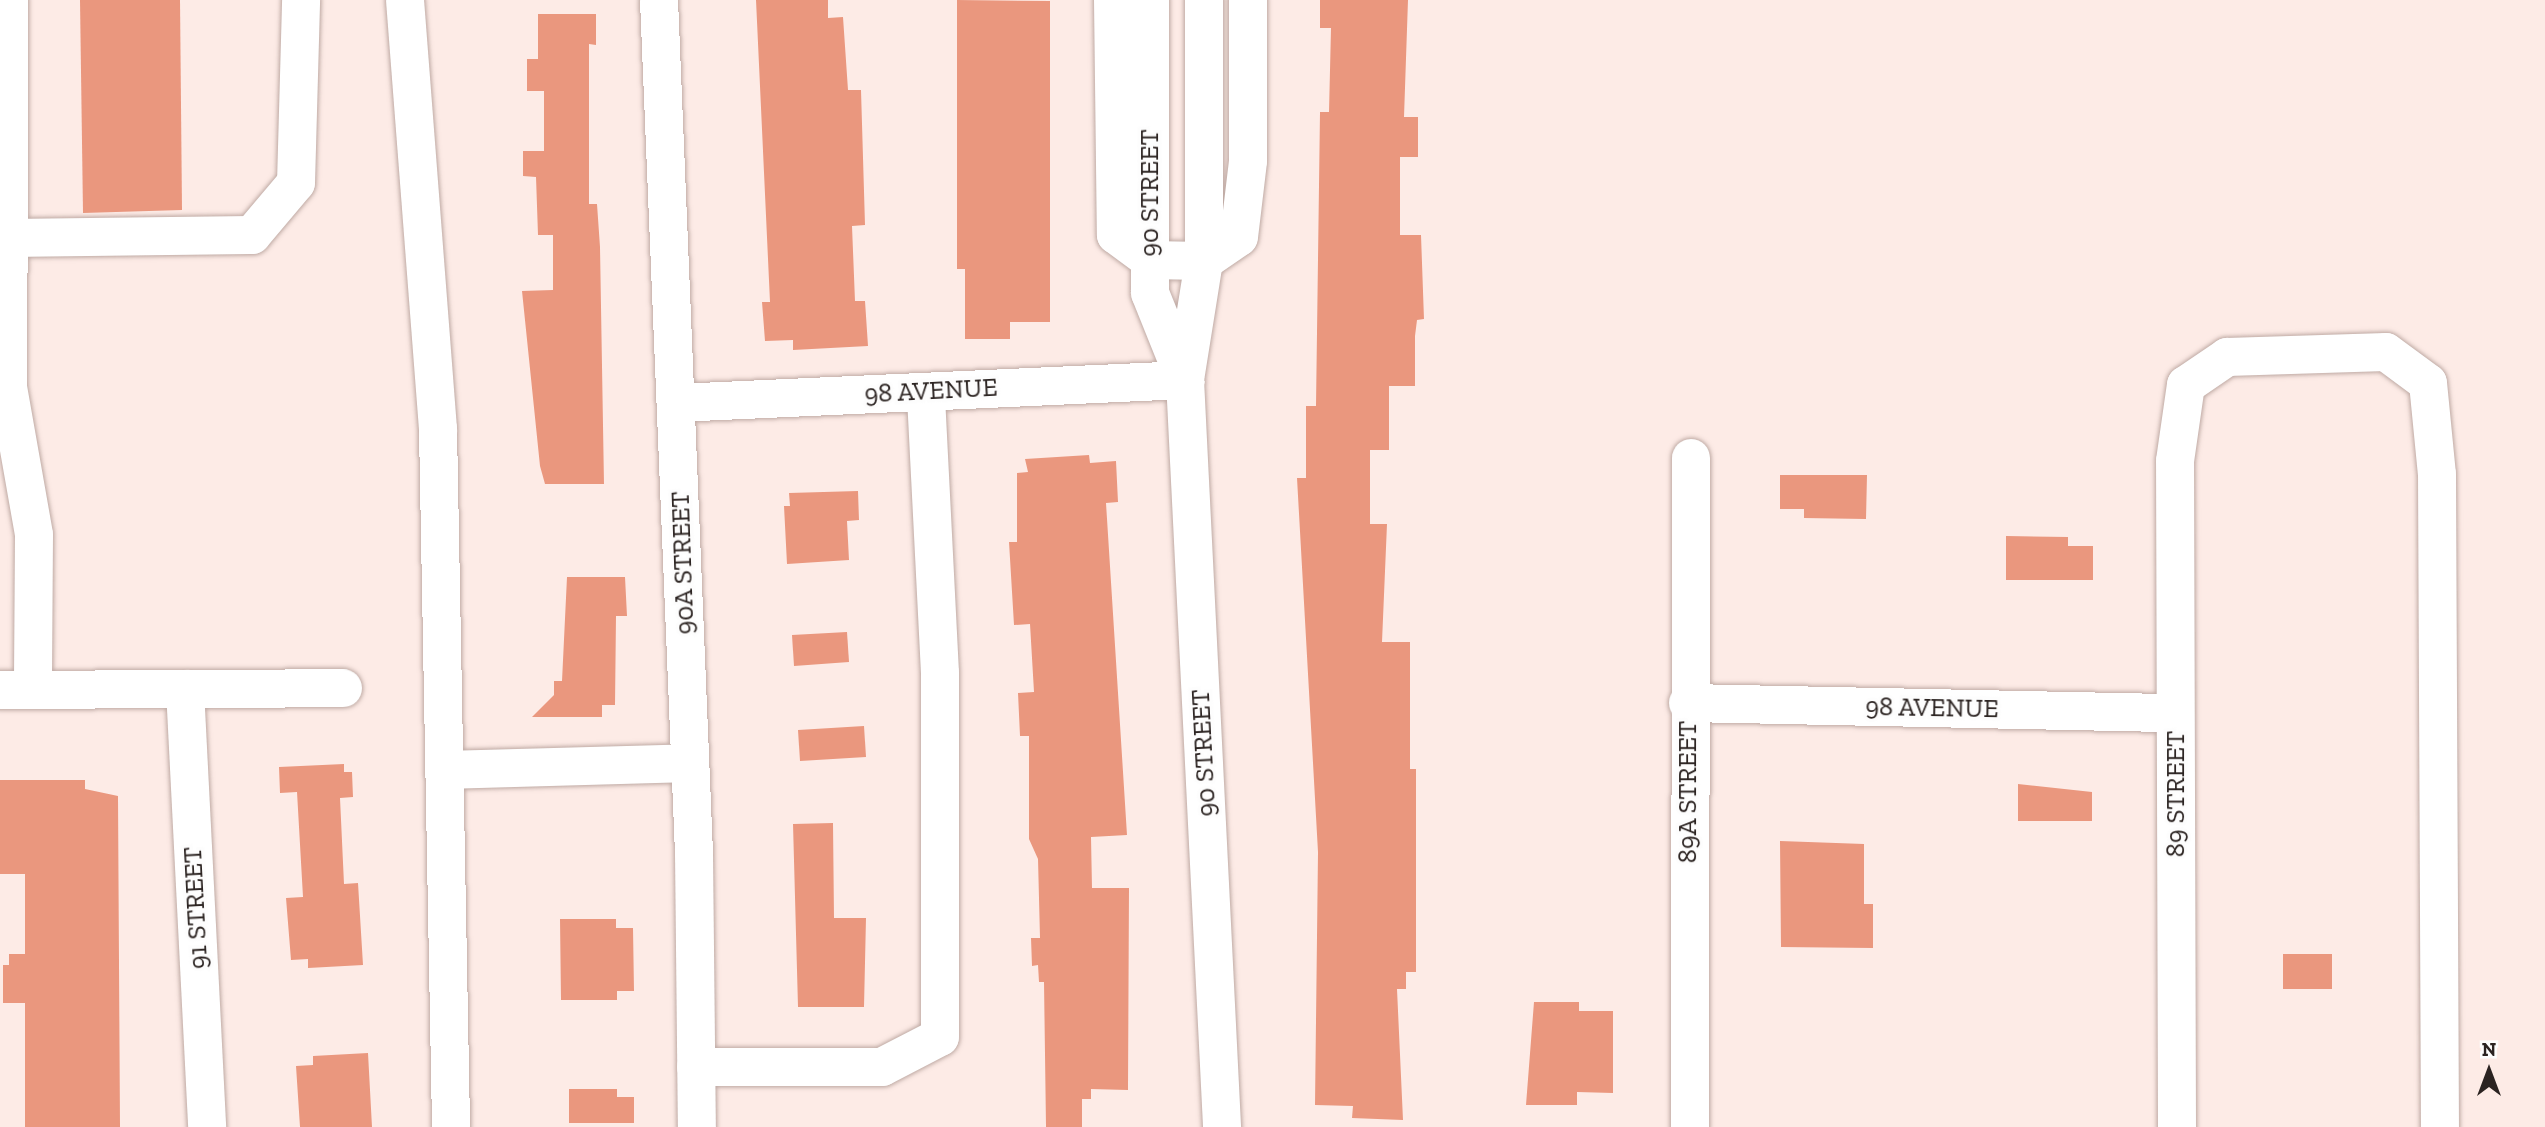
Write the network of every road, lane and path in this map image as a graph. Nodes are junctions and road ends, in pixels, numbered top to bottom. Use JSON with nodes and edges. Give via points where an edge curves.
{"nodes":[{"id":1,"x":9,"y":0,"type":"edge"},
{"id":2,"x":301,"y":0,"type":"edge"},
{"id":3,"x":405,"y":0,"type":"edge"},
{"id":4,"x":659,"y":0,"type":"edge"},
{"id":5,"x":1113,"y":0,"type":"edge"},
{"id":6,"x":1150,"y":0,"type":"edge"},
{"id":7,"x":1203,"y":0,"type":"edge"},
{"id":8,"x":1248,"y":0,"type":"edge"},
{"id":9,"x":5,"y":238,"type":"edge"},
{"id":10,"x":1150,"y":260,"type":"junction"},
{"id":11,"x":1204,"y":261,"type":"junction"},
{"id":12,"x":4,"y":314,"type":"edge"},
{"id":13,"x":1185,"y":380,"type":"junction"},
{"id":14,"x":926,"y":391,"type":"junction"},
{"id":15,"x":677,"y":403,"type":"junction"},
{"id":16,"x":1691,"y":458,"type":"dead end"},
{"id":17,"x":16,"y":509,"type":"edge"},
{"id":18,"x":343,"y":688,"type":"dead end"},
{"id":19,"x":185,"y":689,"type":"junction"},
{"id":20,"x":16,"y":690,"type":"edge"},
{"id":21,"x":1688,"y":703,"type":"junction"},
{"id":22,"x":2175,"y":713,"type":"junction"},
{"id":23,"x":690,"y":763,"type":"junction"},
{"id":24,"x":445,"y":770,"type":"junction"},
{"id":25,"x":696,"y":1068,"type":"junction"},
{"id":26,"x":207,"y":1127,"type":"edge"},
{"id":27,"x":451,"y":1127,"type":"edge"},
{"id":28,"x":697,"y":1127,"type":"edge"},
{"id":29,"x":1222,"y":1127,"type":"edge"},
{"id":30,"x":1690,"y":1127,"type":"edge"},
{"id":31,"x":2176,"y":1127,"type":"edge"},
{"id":32,"x":2441,"y":1127,"type":"edge"}],
"edges":[{"from":1,"to":9,"type":"street"},
{"from":2,"to":9,"type":"street","via":[[296,183],[251,236]]},
{"from":3,"to":24,"type":"street","via":[[438,429]]},
{"from":4,"to":15,"type":"street","name":"90A STREET"},
{"from":5,"to":10,"type":"street","via":[[1111,206],[1116,235]]},
{"from":6,"to":10,"type":"street","name":"90 STREET"},
{"from":7,"to":11,"type":"street","name":"90 STREET"},
{"from":8,"to":11,"type":"street","via":[[1248,161],[1240,237]]},
{"from":9,"to":12,"type":"street"},
{"from":10,"to":11,"type":"street"},
{"from":10,"to":13,"type":"street","name":"90 STREET","via":[[1150,293]]},
{"from":11,"to":13,"type":"street","name":"90 STREET"},
{"from":12,"to":17,"type":"street"},
{"from":13,"to":14,"type":"street","name":"98 AVENUE"},
{"from":13,"to":29,"type":"street","name":"90 STREET"},
{"from":14,"to":15,"type":"street","name":"98 AVENUE"},
{"from":14,"to":25,"type":"street","via":[[940,673],[940,1037],[882,1068]]},
{"from":15,"to":23,"type":"street","name":"90A STREET"},
{"from":16,"to":21,"type":"street","name":"89A STREET"},
{"from":17,"to":20,"type":"street"},
{"from":18,"to":19,"type":"street"},
{"from":19,"to":20,"type":"street"},
{"from":19,"to":26,"type":"street","name":"91 STREET"},
{"from":21,"to":22,"type":"street","name":"98 AVENUE"},
{"from":21,"to":30,"type":"street","name":"89A STREET"},
{"from":22,"to":31,"type":"street","name":"89 STREET"},
{"from":22,"to":32,"type":"street","name":"89 STREET","via":[[2175,461],[2186,385],[2227,357],[2386,352],[2428,383],[2437,474]]},
{"from":23,"to":24,"type":"street"},
{"from":23,"to":25,"type":"street","name":"90A STREET"},
{"from":24,"to":27,"type":"street"},
{"from":25,"to":28,"type":"street","name":"90A STREET"}]}
